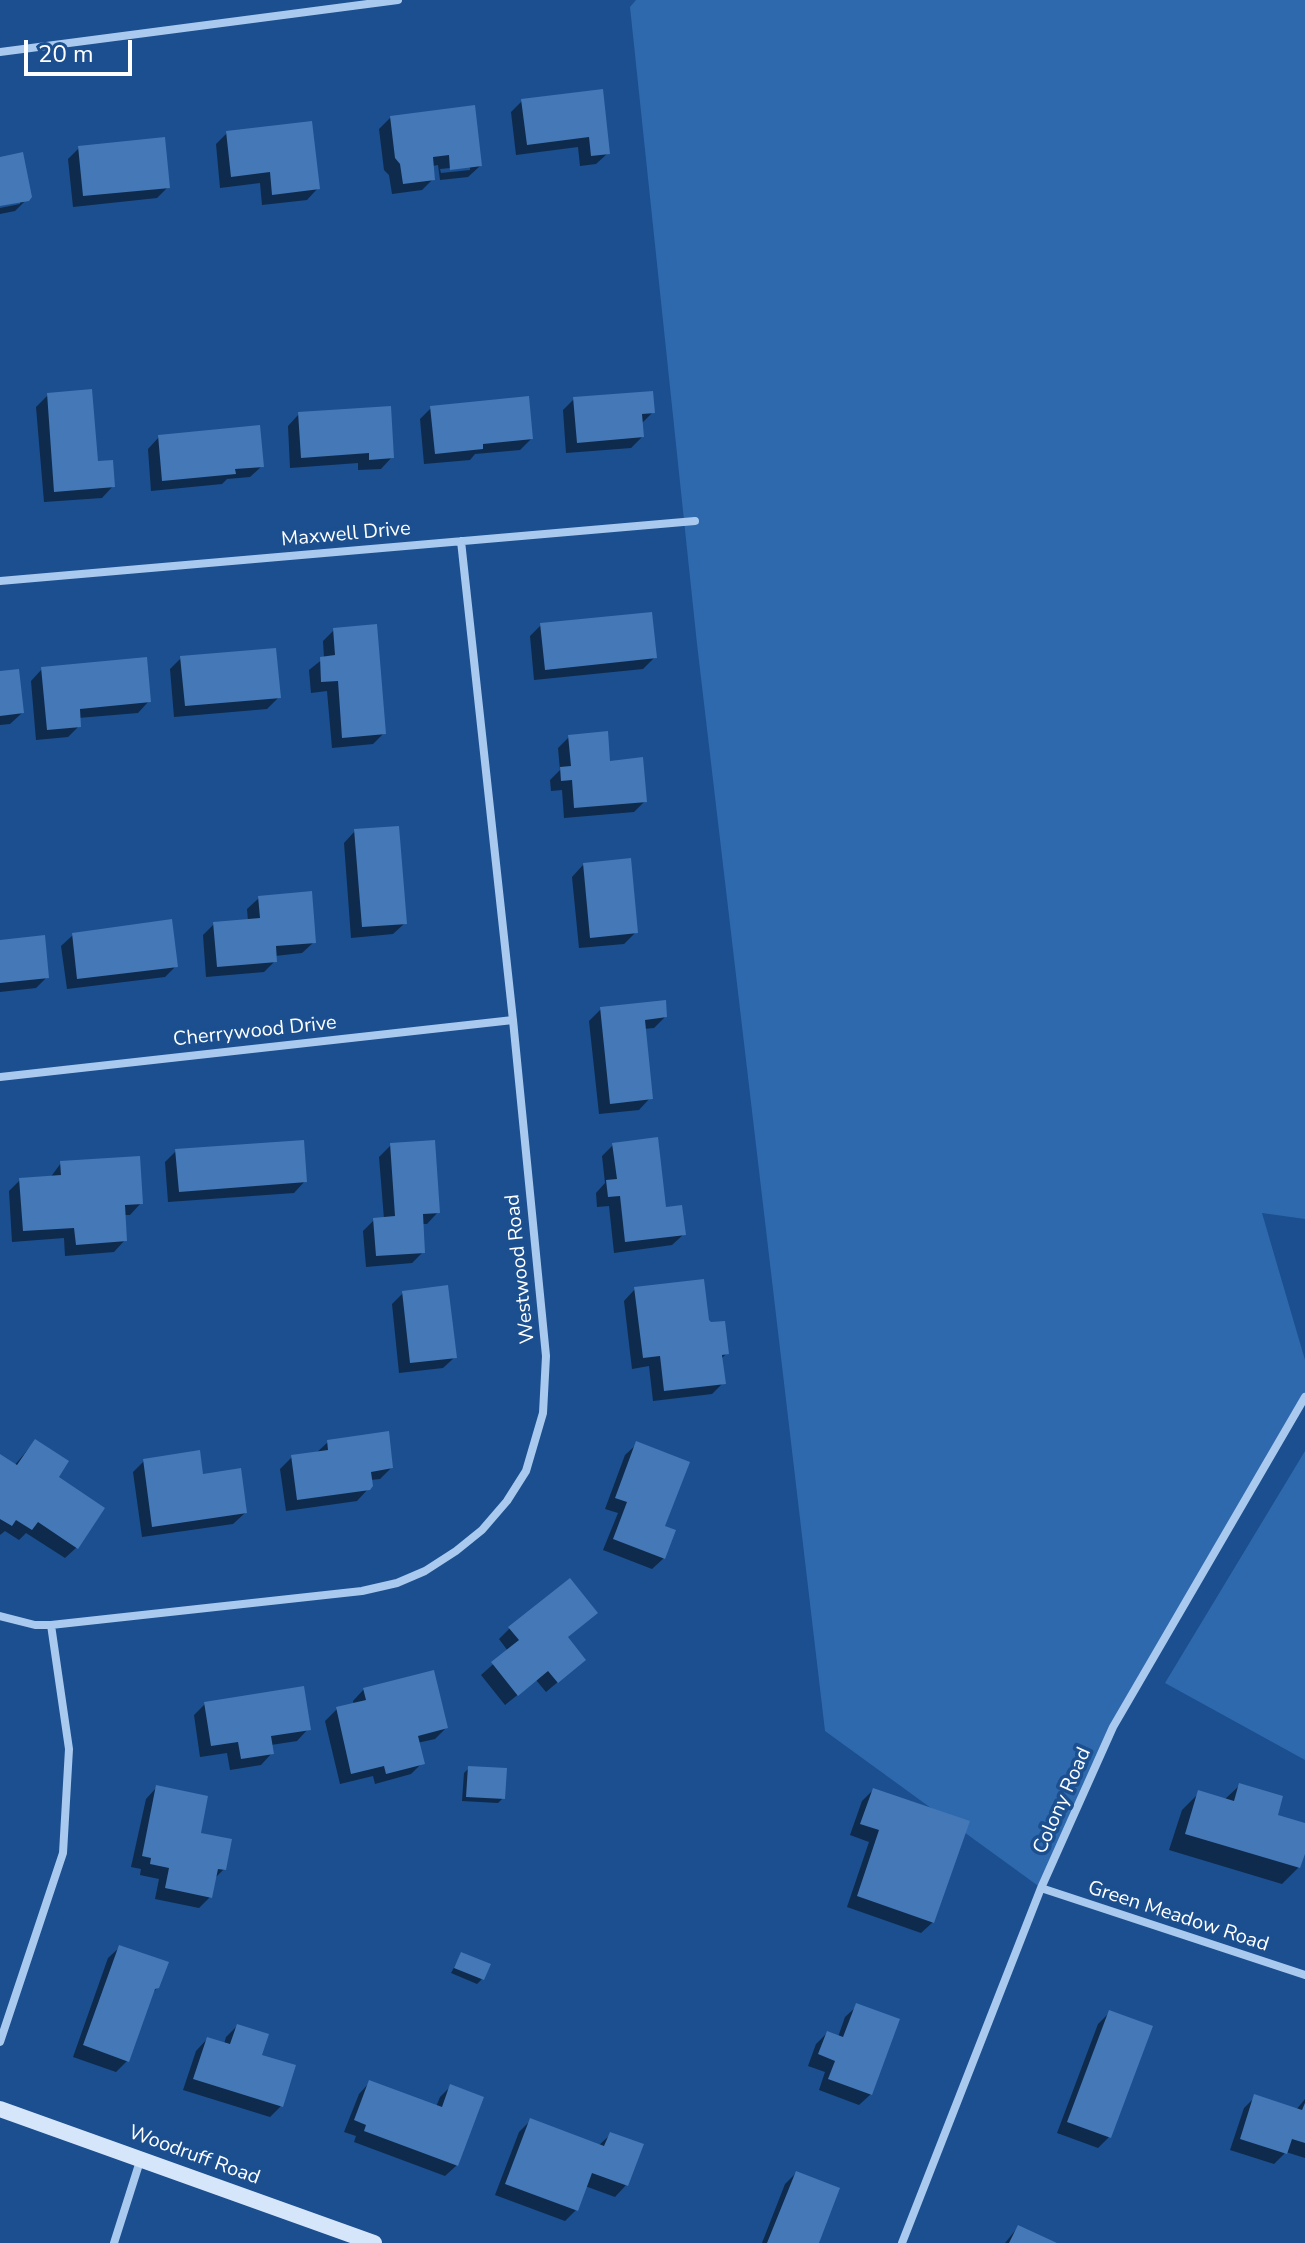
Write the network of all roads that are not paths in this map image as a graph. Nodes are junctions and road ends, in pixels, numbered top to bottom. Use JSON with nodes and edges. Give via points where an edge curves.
{"nodes":[{"id":1,"x":398,"y":0,"type":"edge"},
{"id":2,"x":0,"y":52,"type":"edge"},
{"id":3,"x":695,"y":521,"type":"dead end"},
{"id":4,"x":461,"y":541,"type":"junction"},
{"id":5,"x":0,"y":581,"type":"edge"},
{"id":6,"x":513,"y":1020,"type":"junction"},
{"id":7,"x":0,"y":1077,"type":"edge"},
{"id":8,"x":1305,"y":1397,"type":"edge"},
{"id":9,"x":0,"y":1616,"type":"edge"},
{"id":10,"x":51,"y":1625,"type":"junction"},
{"id":11,"x":1041,"y":1888,"type":"junction"},
{"id":12,"x":1305,"y":1975,"type":"edge"},
{"id":13,"x":0,"y":2042,"type":"edge"},
{"id":14,"x":0,"y":2109,"type":"edge"},
{"id":15,"x":142,"y":2158,"type":"junction"},
{"id":16,"x":114,"y":2243,"type":"edge"},
{"id":17,"x":374,"y":2243,"type":"edge"},
{"id":18,"x":902,"y":2243,"type":"edge"}],
"edges":[{"from":1,"to":2,"type":"street"},
{"from":3,"to":4,"type":"street","name":"Maxwell Drive"},
{"from":4,"to":5,"type":"street","name":"Maxwell Drive"},
{"from":4,"to":6,"type":"street","name":"Westwood Road"},
{"from":6,"to":7,"type":"street","name":"Cherrywood Drive"},
{"from":6,"to":10,"type":"street","name":"Westwood Road","via":[[546,1384],[537,1442],[507,1501],[456,1551],[397,1583]]},
{"from":8,"to":11,"type":"street","name":"Colony Road","via":[[1113,1727]]},
{"from":9,"to":10,"type":"street","name":"Westwood Road"},
{"from":10,"to":13,"type":"street","via":[[69,1749],[63,1853]]},
{"from":11,"to":12,"type":"street","name":"Green Meadow Road"},
{"from":11,"to":18,"type":"street","name":"Colony Road"},
{"from":14,"to":15,"type":"street","name":"Woodruff Road"},
{"from":15,"to":16,"type":"street"},
{"from":15,"to":17,"type":"street","name":"Woodruff Road"}]}
